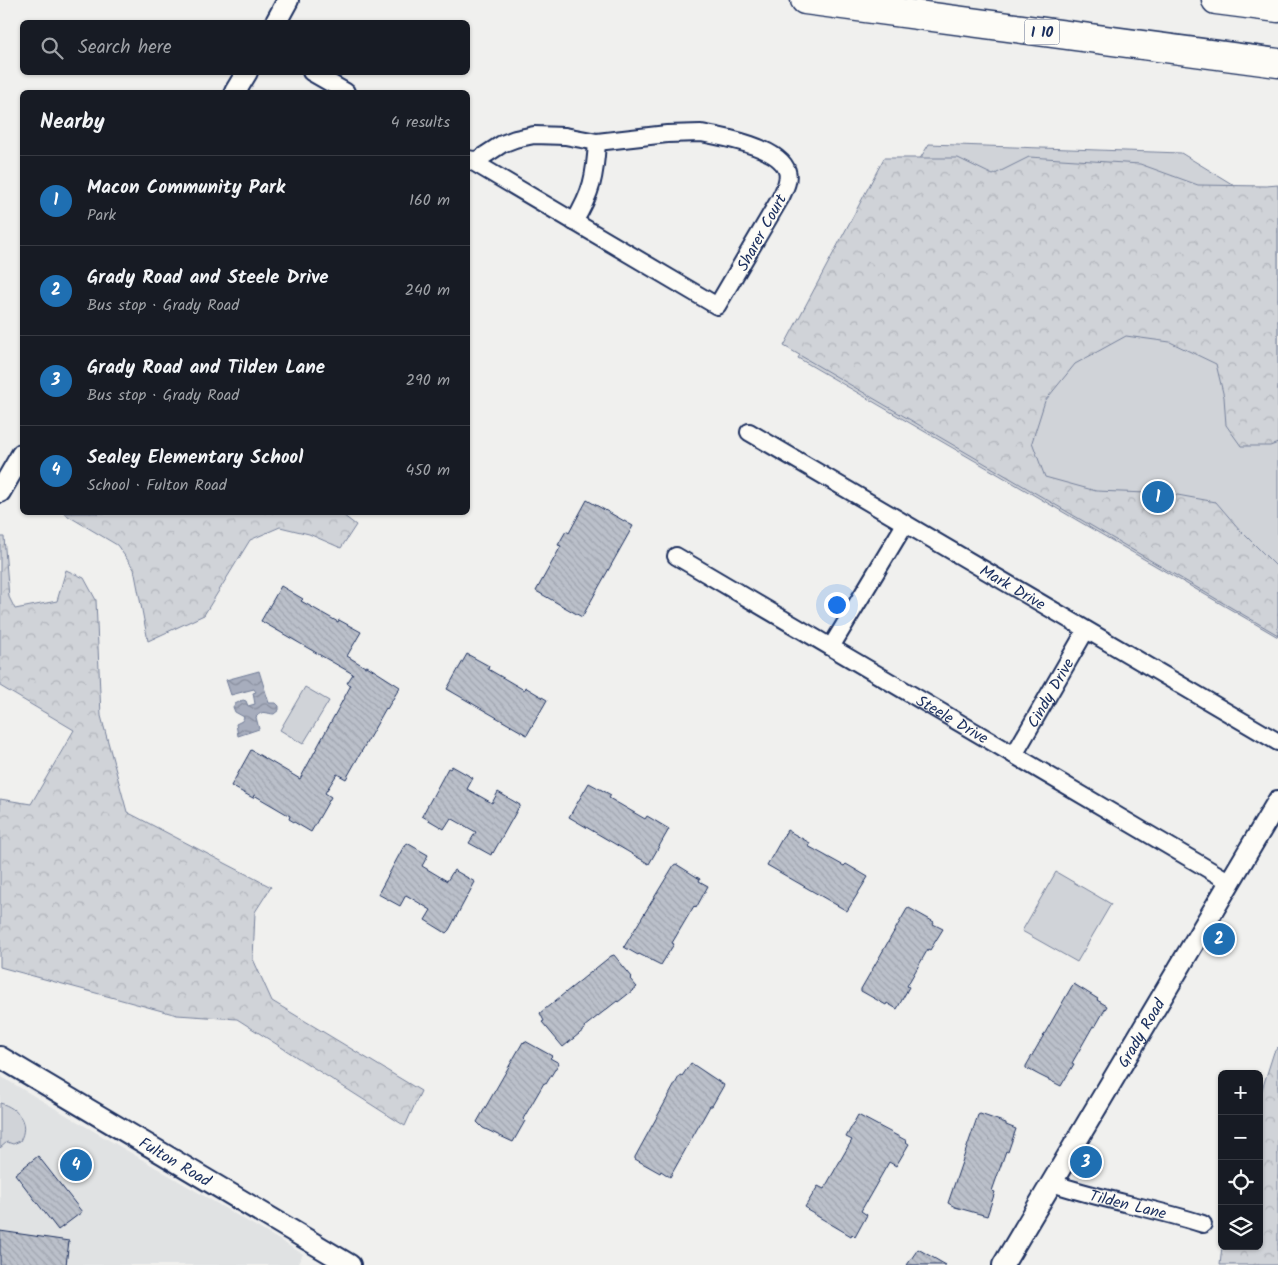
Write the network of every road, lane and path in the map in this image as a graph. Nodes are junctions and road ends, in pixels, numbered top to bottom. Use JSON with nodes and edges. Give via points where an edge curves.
{"nodes":[{"id":1,"x":288,"y":0,"type":"edge"},
{"id":2,"x":805,"y":0,"type":"edge"},
{"id":3,"x":1216,"y":0,"type":"edge"},
{"id":4,"x":1278,"y":8,"type":"edge"},
{"id":5,"x":277,"y":20,"type":"edge"},
{"id":6,"x":1278,"y":63,"type":"edge"},
{"id":7,"x":245,"y":75,"type":"edge"},
{"id":8,"x":316,"y":75,"type":"edge"},
{"id":9,"x":236,"y":90,"type":"edge"},
{"id":10,"x":342,"y":90,"type":"edge"},
{"id":11,"x":597,"y":142,"type":"junction"},
{"id":12,"x":470,"y":159,"type":"edge"},
{"id":13,"x":470,"y":160,"type":"edge"},
{"id":14,"x":574,"y":222,"type":"junction"},
{"id":15,"x":749,"y":432,"type":"dead end"},
{"id":16,"x":20,"y":457,"type":"edge"},
{"id":17,"x":0,"y":492,"type":"edge"},
{"id":18,"x":905,"y":524,"type":"junction"},
{"id":19,"x":676,"y":556,"type":"dead end"},
{"id":20,"x":1086,"y":630,"type":"junction"},
{"id":21,"x":830,"y":647,"type":"junction"},
{"id":22,"x":1278,"y":742,"type":"edge"},
{"id":23,"x":1014,"y":755,"type":"junction"},
{"id":24,"x":1278,"y":801,"type":"edge"},
{"id":25,"x":1230,"y":882,"type":"junction"},
{"id":26,"x":0,"y":1057,"type":"edge"},
{"id":27,"x":1052,"y":1183,"type":"junction"},
{"id":28,"x":1203,"y":1224,"type":"dead end"},
{"id":29,"x":350,"y":1265,"type":"edge"},
{"id":30,"x":1003,"y":1265,"type":"edge"}],
"edges":[{"from":1,"to":5,"type":"street"},
{"from":2,"to":6,"type":"highway","number":"I 10"},
{"from":3,"to":4,"type":"highway"},
{"from":7,"to":9,"type":"street"},
{"from":8,"to":10,"type":"street"},
{"from":11,"to":12,"type":"street","name":"Sharer Court","via":[[534,135],[502,144],[479,159]]},
{"from":11,"to":14,"type":"street","via":[[593,182]]},
{"from":11,"to":14,"type":"street","name":"Sharer Court","via":[[667,134],[717,136],[773,154],[782,161],[788,178],[781,197],[718,306]]},
{"from":13,"to":14,"type":"street","name":"Sharer Court"},
{"from":15,"to":18,"type":"street","name":"Mark Drive"},
{"from":16,"to":17,"type":"street"},
{"from":18,"to":20,"type":"street","name":"Mark Drive"},
{"from":18,"to":21,"type":"street"},
{"from":19,"to":21,"type":"street","name":"Steele Drive"},
{"from":20,"to":22,"type":"street","name":"Mark Drive"},
{"from":20,"to":23,"type":"street","name":"Cindy Drive"},
{"from":21,"to":23,"type":"street","name":"Steele Drive"},
{"from":23,"to":25,"type":"street","name":"Steele Drive"},
{"from":24,"to":25,"type":"street","name":"Grady Road"},
{"from":25,"to":27,"type":"street","name":"Grady Road"},
{"from":26,"to":29,"type":"street","name":"Fulton Road"},
{"from":27,"to":28,"type":"street","name":"Tilden Lane"},
{"from":27,"to":30,"type":"street","name":"Grady Road"}]}
